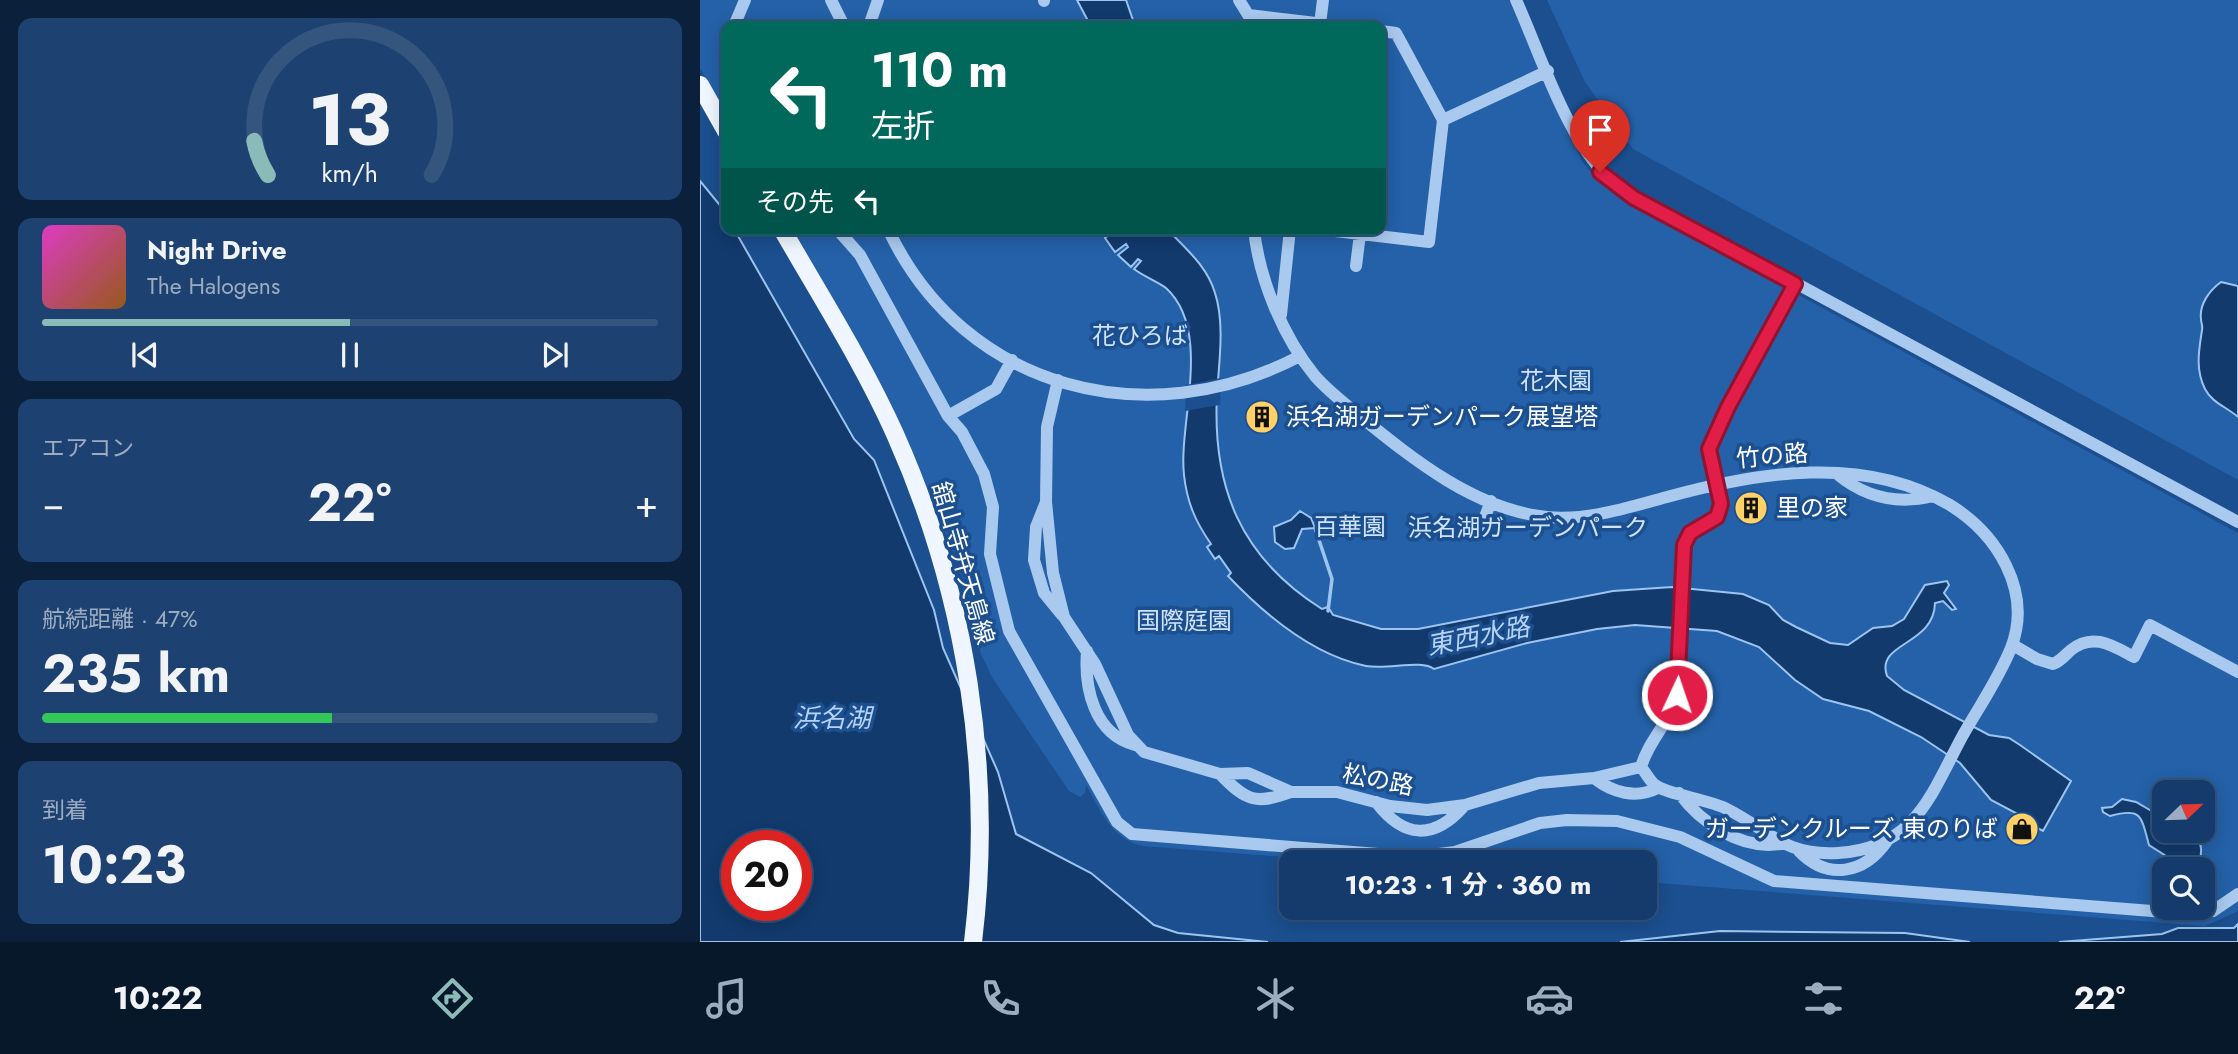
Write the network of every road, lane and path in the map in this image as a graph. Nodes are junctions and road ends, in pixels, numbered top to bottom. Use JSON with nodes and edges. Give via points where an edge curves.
{"nodes":[{"id":1,"x":745,"y":0,"type":"edge"},
{"id":2,"x":831,"y":0,"type":"edge"},
{"id":3,"x":878,"y":0,"type":"edge"},
{"id":4,"x":1239,"y":0,"type":"edge"},
{"id":5,"x":1323,"y":0,"type":"edge"},
{"id":6,"x":1516,"y":0,"type":"edge"},
{"id":7,"x":736,"y":21,"type":"edge"},
{"id":8,"x":842,"y":21,"type":"edge"},
{"id":9,"x":871,"y":21,"type":"edge"},
{"id":10,"x":1252,"y":21,"type":"edge"},
{"id":11,"x":1320,"y":21,"type":"edge"},
{"id":12,"x":1386,"y":32,"type":"edge"},
{"id":13,"x":1548,"y":71,"type":"junction"},
{"id":14,"x":700,"y":85,"type":"edge"},
{"id":15,"x":1443,"y":120,"type":"junction"},
{"id":16,"x":721,"y":122,"type":"edge"},
{"id":17,"x":785,"y":235,"type":"edge"},
{"id":18,"x":842,"y":235,"type":"edge"},
{"id":19,"x":891,"y":235,"type":"edge"},
{"id":20,"x":1255,"y":235,"type":"edge"},
{"id":21,"x":1289,"y":235,"type":"edge"},
{"id":22,"x":1360,"y":235,"type":"edge"},
{"id":23,"x":1369,"y":235,"type":"edge"},
{"id":24,"x":1356,"y":266,"type":"dead end"},
{"id":25,"x":1795,"y":284,"type":"junction"},
{"id":26,"x":1280,"y":316,"type":"junction"},
{"id":27,"x":1300,"y":356,"type":"junction"},
{"id":28,"x":1012,"y":360,"type":"junction"},
{"id":29,"x":1058,"y":380,"type":"junction"},
{"id":30,"x":948,"y":416,"type":"junction"},
{"id":31,"x":1837,"y":474,"type":"junction"},
{"id":32,"x":1717,"y":483,"type":"junction"},
{"id":33,"x":1933,"y":496,"type":"junction"},
{"id":34,"x":1492,"y":500,"type":"junction"},
{"id":35,"x":2238,"y":522,"type":"edge"},
{"id":36,"x":1480,"y":530,"type":"dead end"},
{"id":37,"x":2012,"y":645,"type":"junction"},
{"id":38,"x":1087,"y":651,"type":"junction"},
{"id":39,"x":2238,"y":671,"type":"edge"},
{"id":40,"x":1135,"y":745,"type":"junction"},
{"id":41,"x":1641,"y":767,"type":"junction"},
{"id":42,"x":1220,"y":774,"type":"junction"},
{"id":43,"x":1594,"y":778,"type":"junction"},
{"id":44,"x":1658,"y":788,"type":"junction"},
{"id":45,"x":1292,"y":792,"type":"junction"},
{"id":46,"x":1679,"y":793,"type":"junction"},
{"id":47,"x":1376,"y":802,"type":"junction"},
{"id":48,"x":1465,"y":806,"type":"junction"},
{"id":49,"x":1887,"y":841,"type":"junction"},
{"id":50,"x":1780,"y":844,"type":"junction"},
{"id":51,"x":1799,"y":851,"type":"junction"},
{"id":52,"x":2238,"y":894,"type":"edge"},
{"id":53,"x":973,"y":942,"type":"edge"}],
"edges":[{"from":1,"to":7,"type":"lane"},
{"from":2,"to":8,"type":"lane"},
{"from":3,"to":9,"type":"lane"},
{"from":4,"to":10,"type":"lane"},
{"from":5,"to":11,"type":"lane"},
{"from":6,"to":13,"type":"lane"},
{"from":12,"to":15,"type":"lane","via":[[1396,33]]},
{"from":13,"to":15,"type":"lane"},
{"from":13,"to":25,"type":"lane","via":[[1587,155],[1616,186]]},
{"from":14,"to":16,"type":"main road"},
{"from":15,"to":23,"type":"lane","via":[[1429,242]]},
{"from":17,"to":53,"type":"main road","name":"舘山寺弁天島線","via":[[883,409],[941,560],[961,637],[976,742],[980,848]]},
{"from":18,"to":30,"type":"lane","via":[[860,255]]},
{"from":19,"to":28,"type":"lane","via":[[939,304]]},
{"from":20,"to":26,"type":"lane","name":"竹の路"},
{"from":21,"to":26,"type":"lane"},
{"from":22,"to":24,"type":"lane"},
{"from":25,"to":32,"type":"lane","via":[[1709,449]]},
{"from":25,"to":35,"type":"lane"},
{"from":26,"to":27,"type":"lane","name":"竹の路"},
{"from":27,"to":29,"type":"lane","via":[[1269,372],[1203,392],[1132,396]]},
{"from":27,"to":34,"type":"lane","name":"竹の路","via":[[1318,379],[1404,452],[1442,478]]},
{"from":28,"to":29,"type":"lane"},
{"from":28,"to":30,"type":"lane","via":[[996,389]]},
{"from":29,"to":38,"type":"lane","via":[[1047,427],[1046,502],[1053,573],[1064,617]]},
{"from":30,"to":52,"type":"lane","via":[[968,442],[990,489],[990,554],[1013,641],[1117,822],[1132,834],[1415,857],[1455,852],[1540,823],[1617,821],[1680,837],[1774,881],[2190,914],[2213,911]]},
{"from":31,"to":32,"type":"lane","name":"竹の路","via":[[1771,474]]},
{"from":31,"to":33,"type":"lane","name":"竹の路","via":[[1899,483]]},
{"from":31,"to":33,"type":"lane","via":[[1881,498]]},
{"from":32,"to":34,"type":"lane","name":"竹の路","via":[[1566,518],[1542,517]]},
{"from":32,"to":41,"type":"lane","via":[[1720,512],[1690,533],[1684,545],[1675,705],[1646,747]]},
{"from":33,"to":37,"type":"lane","name":"竹の路","via":[[1972,521],[2006,563],[2017,603]]},
{"from":34,"to":36,"type":"lane"},
{"from":37,"to":39,"type":"lane","via":[[2053,664],[2079,644],[2094,640],[2134,657],[2150,625]]},
{"from":37,"to":49,"type":"lane","via":[[1923,806],[1908,829]]},
{"from":38,"to":40,"type":"lane"},
{"from":38,"to":40,"type":"lane","name":"松の路","via":[[1086,679],[1097,712],[1115,737]]},
{"from":40,"to":42,"type":"lane","name":"松の路","via":[[1156,756]]},
{"from":41,"to":43,"type":"lane","name":"松の路"},
{"from":41,"to":44,"type":"lane"},
{"from":42,"to":45,"type":"lane","name":"松の路","via":[[1248,773]]},
{"from":42,"to":45,"type":"lane","via":[[1256,800]]},
{"from":43,"to":44,"type":"lane","via":[[1611,790],[1641,794]]},
{"from":43,"to":48,"type":"lane","name":"松の路","via":[[1539,783]]},
{"from":44,"to":46,"type":"lane"},
{"from":45,"to":47,"type":"lane","name":"松の路","via":[[1337,792]]},
{"from":46,"to":50,"type":"lane","via":[[1730,810]]},
{"from":46,"to":50,"type":"lane","via":[[1696,813],[1728,834],[1761,845]]},
{"from":47,"to":48,"type":"lane","name":"松の路","via":[[1427,810]]},
{"from":47,"to":48,"type":"lane","via":[[1394,822],[1418,831],[1443,825]]},
{"from":49,"to":51,"type":"lane","via":[[1847,852]]},
{"from":49,"to":51,"type":"lane","via":[[1866,864],[1847,870],[1818,866]]},
{"from":50,"to":51,"type":"lane"}]}
